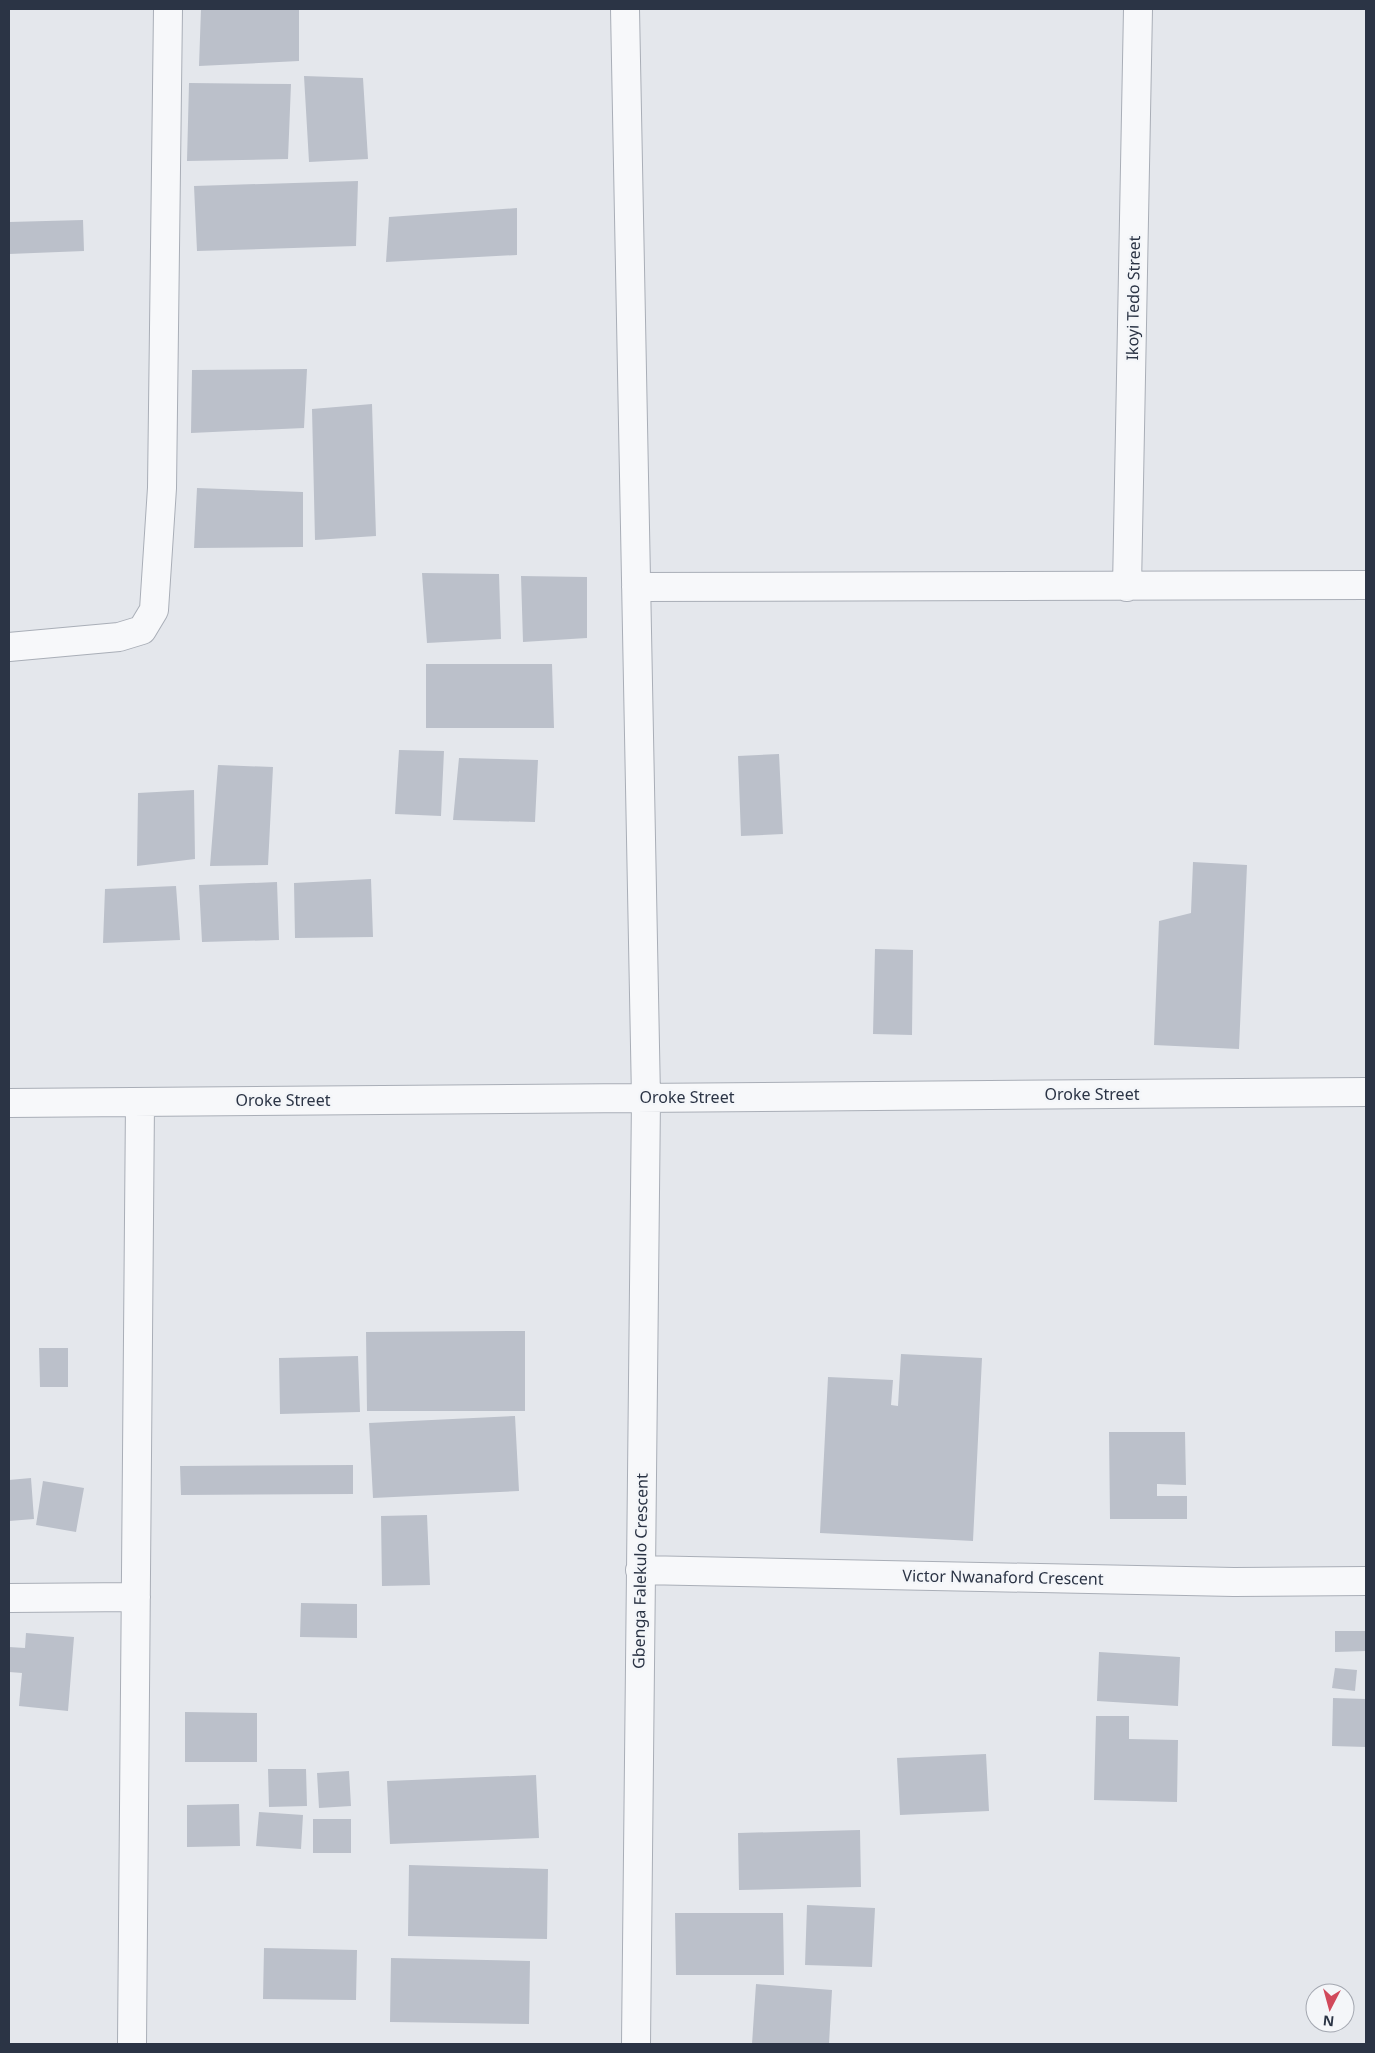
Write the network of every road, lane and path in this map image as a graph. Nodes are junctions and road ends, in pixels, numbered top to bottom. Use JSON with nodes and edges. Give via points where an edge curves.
{"nodes":[{"id":1,"x":168,"y":9,"type":"edge"},
{"id":2,"x":625,"y":9,"type":"edge"},
{"id":3,"x":1138,"y":9,"type":"edge"},
{"id":4,"x":1366,"y":585,"type":"edge"},
{"id":5,"x":636,"y":587,"type":"junction"},
{"id":6,"x":1127,"y":587,"type":"junction"},
{"id":7,"x":9,"y":647,"type":"edge"},
{"id":8,"x":1366,"y":1092,"type":"edge"},
{"id":9,"x":646,"y":1098,"type":"junction"},
{"id":10,"x":9,"y":1102,"type":"edge"},
{"id":11,"x":140,"y":1102,"type":"junction"},
{"id":12,"x":640,"y":1570,"type":"junction"},
{"id":13,"x":1366,"y":1581,"type":"edge"},
{"id":14,"x":136,"y":1597,"type":"junction"},
{"id":15,"x":9,"y":1598,"type":"edge"},
{"id":16,"x":132,"y":2044,"type":"edge"},
{"id":17,"x":636,"y":2044,"type":"edge"}],
"edges":[{"from":1,"to":7,"type":"street","via":[[162,488],[154,610],[142,630],[119,637]]},
{"from":2,"to":5,"type":"street","name":"Gbenga Falekulo Crescent"},
{"from":3,"to":6,"type":"street","name":"Ikoyi Tedo Street"},
{"from":4,"to":6,"type":"street"},
{"from":5,"to":6,"type":"street"},
{"from":5,"to":9,"type":"street","name":"Gbenga Falekulo Crescent"},
{"from":8,"to":9,"type":"street","name":"Oroke Street"},
{"from":9,"to":11,"type":"street","name":"Oroke Street"},
{"from":9,"to":12,"type":"street","name":"Gbenga Falekulo Crescent"},
{"from":10,"to":11,"type":"street","name":"Oroke Street"},
{"from":11,"to":14,"type":"street"},
{"from":12,"to":13,"type":"street","name":"Victor Nwanaford Crescent","via":[[1234,1582]]},
{"from":12,"to":17,"type":"street","name":"Gbenga Falekulo Crescent"},
{"from":14,"to":15,"type":"street"},
{"from":14,"to":16,"type":"street"}]}
